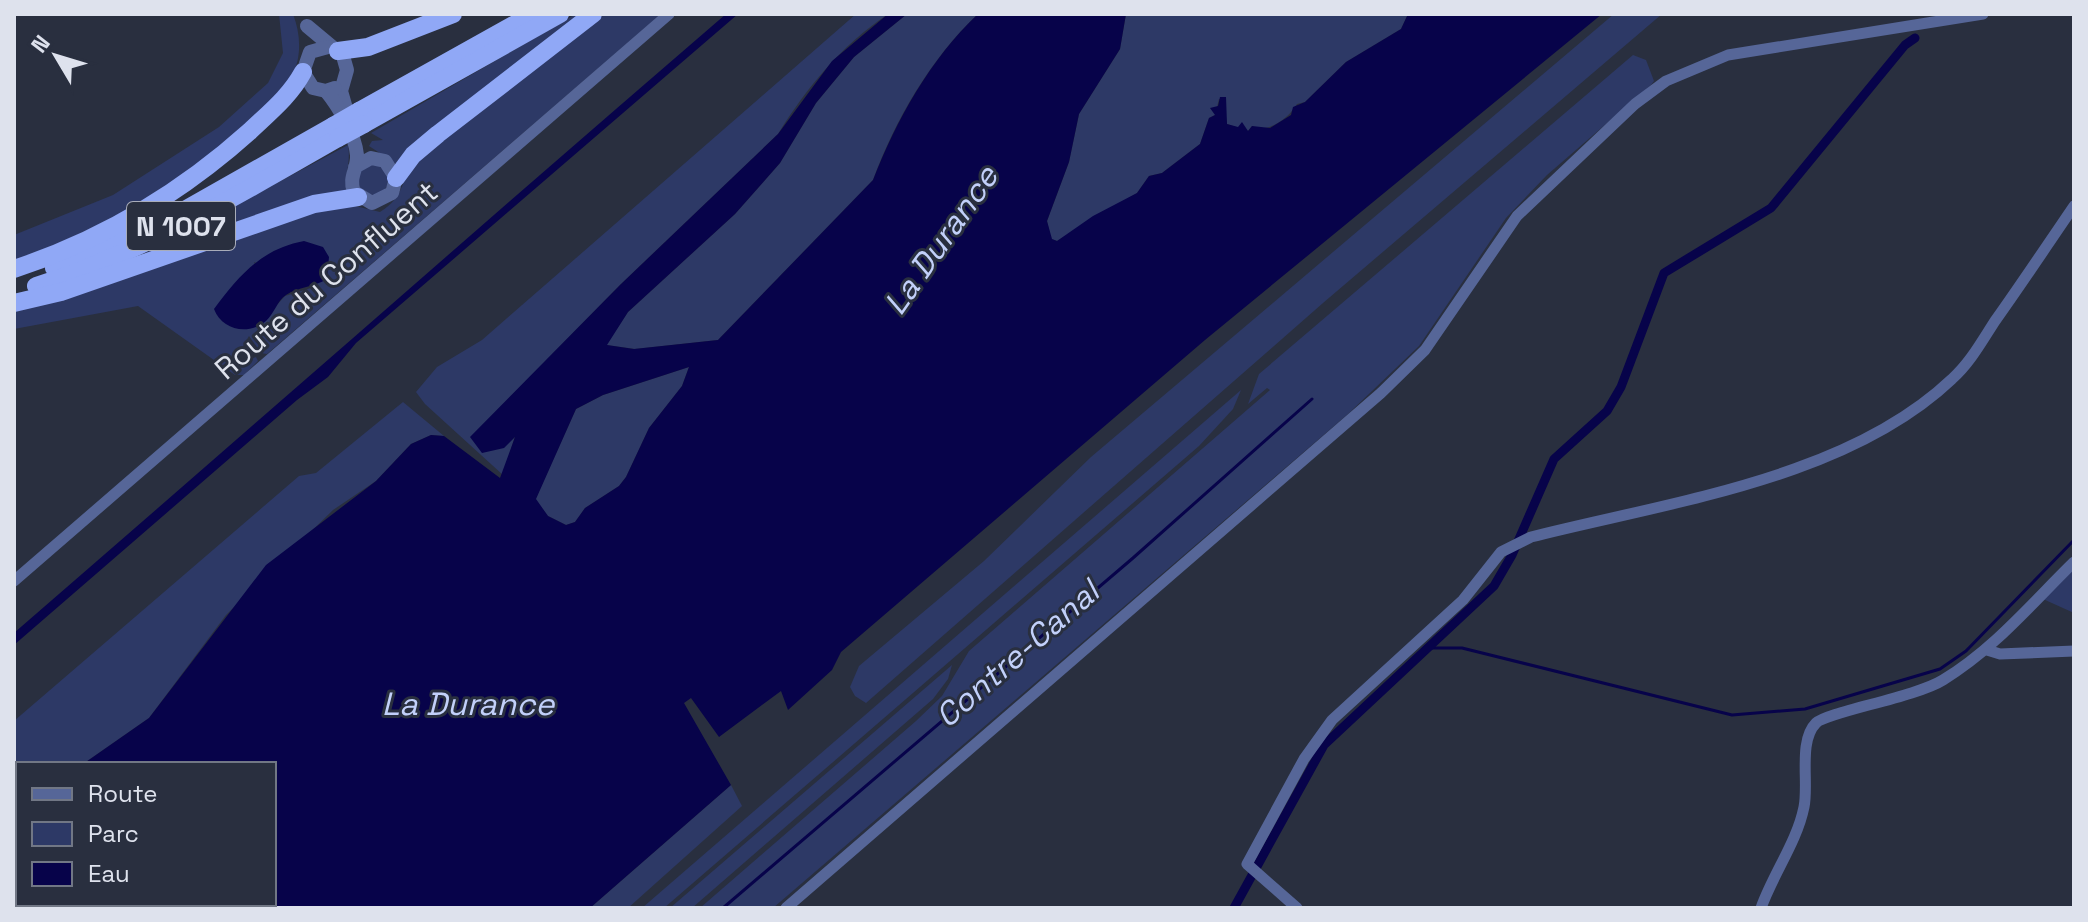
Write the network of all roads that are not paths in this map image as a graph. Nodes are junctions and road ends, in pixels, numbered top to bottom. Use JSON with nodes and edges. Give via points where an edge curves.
{"nodes":[{"id":1,"x":453,"y":14,"type":"edge"},
{"id":2,"x":533,"y":14,"type":"edge"},
{"id":3,"x":560,"y":14,"type":"edge"},
{"id":4,"x":593,"y":14,"type":"edge"},
{"id":5,"x":669,"y":14,"type":"edge"},
{"id":6,"x":1983,"y":14,"type":"edge"},
{"id":7,"x":304,"y":20,"type":"edge"},
{"id":8,"x":333,"y":49,"type":"junction"},
{"id":9,"x":310,"y":52,"type":"junction"},
{"id":10,"x":303,"y":72,"type":"junction"},
{"id":11,"x":341,"y":84,"type":"junction"},
{"id":12,"x":326,"y":91,"type":"junction"},
{"id":13,"x":362,"y":118,"type":"junction"},
{"id":14,"x":335,"y":132,"type":"junction"},
{"id":15,"x":371,"y":158,"type":"junction"},
{"id":16,"x":355,"y":167,"type":"junction"},
{"id":17,"x":396,"y":178,"type":"junction"},
{"id":18,"x":358,"y":197,"type":"junction"},
{"id":19,"x":2074,"y":206,"type":"edge"},
{"id":20,"x":14,"y":269,"type":"edge"},
{"id":21,"x":14,"y":279,"type":"edge"},
{"id":22,"x":14,"y":292,"type":"edge"},
{"id":23,"x":14,"y":303,"type":"edge"},
{"id":24,"x":2074,"y":562,"type":"edge"},
{"id":25,"x":14,"y":581,"type":"edge"},
{"id":26,"x":1987,"y":650,"type":"junction"},
{"id":27,"x":2074,"y":651,"type":"edge"},
{"id":28,"x":786,"y":908,"type":"edge"},
{"id":29,"x":1297,"y":908,"type":"edge"},
{"id":30,"x":1761,"y":908,"type":"edge"}],
"edges":[{"from":1,"to":8,"type":"highway","via":[[368,47]]},
{"from":2,"to":13,"type":"highway","number":"N 1007"},
{"from":3,"to":13,"type":"highway","number":"N 1007"},
{"from":4,"to":17,"type":"highway","via":[[438,134]]},
{"from":5,"to":25,"type":"street","name":"Route du Confluent"},
{"from":6,"to":28,"type":"street","via":[[1728,55],[1666,81],[1635,104],[1517,216],[1425,350],[1381,393]]},
{"from":7,"to":8,"type":"street"},
{"from":7,"to":9,"type":"street"},
{"from":8,"to":9,"type":"street"},
{"from":8,"to":11,"type":"street","via":[[347,70]]},
{"from":9,"to":10,"type":"street"},
{"from":10,"to":12,"type":"street","via":[[313,88]]},
{"from":10,"to":20,"type":"highway","via":[[290,93],[222,156],[155,204],[62,252]]},
{"from":11,"to":12,"type":"street"},
{"from":11,"to":15,"type":"street","via":[[346,109]]},
{"from":12,"to":16,"type":"street","via":[[354,143]]},
{"from":13,"to":14,"type":"highway","number":"N 1007","bridge":true},
{"from":14,"to":21,"type":"highway","number":"N 1007","via":[[139,233]]},
{"from":14,"to":22,"type":"highway","number":"N 1007","via":[[132,251]]},
{"from":15,"to":16,"type":"street"},
{"from":15,"to":17,"type":"street","via":[[390,165]]},
{"from":16,"to":18,"type":"street","via":[[351,180]]},
{"from":17,"to":18,"type":"street","via":[[392,193],[380,202]]},
{"from":18,"to":23,"type":"highway","via":[[314,204],[61,292]]},
{"from":19,"to":29,"type":"street","via":[[1961,371],[1892,423],[1789,472],[1518,541],[1501,552],[1463,600],[1317,738],[1251,869]]},
{"from":24,"to":26,"type":"street"},
{"from":26,"to":27,"type":"street"},
{"from":26,"to":30,"type":"street","via":[[1915,693],[1825,717],[1814,725],[1804,806]]}]}
